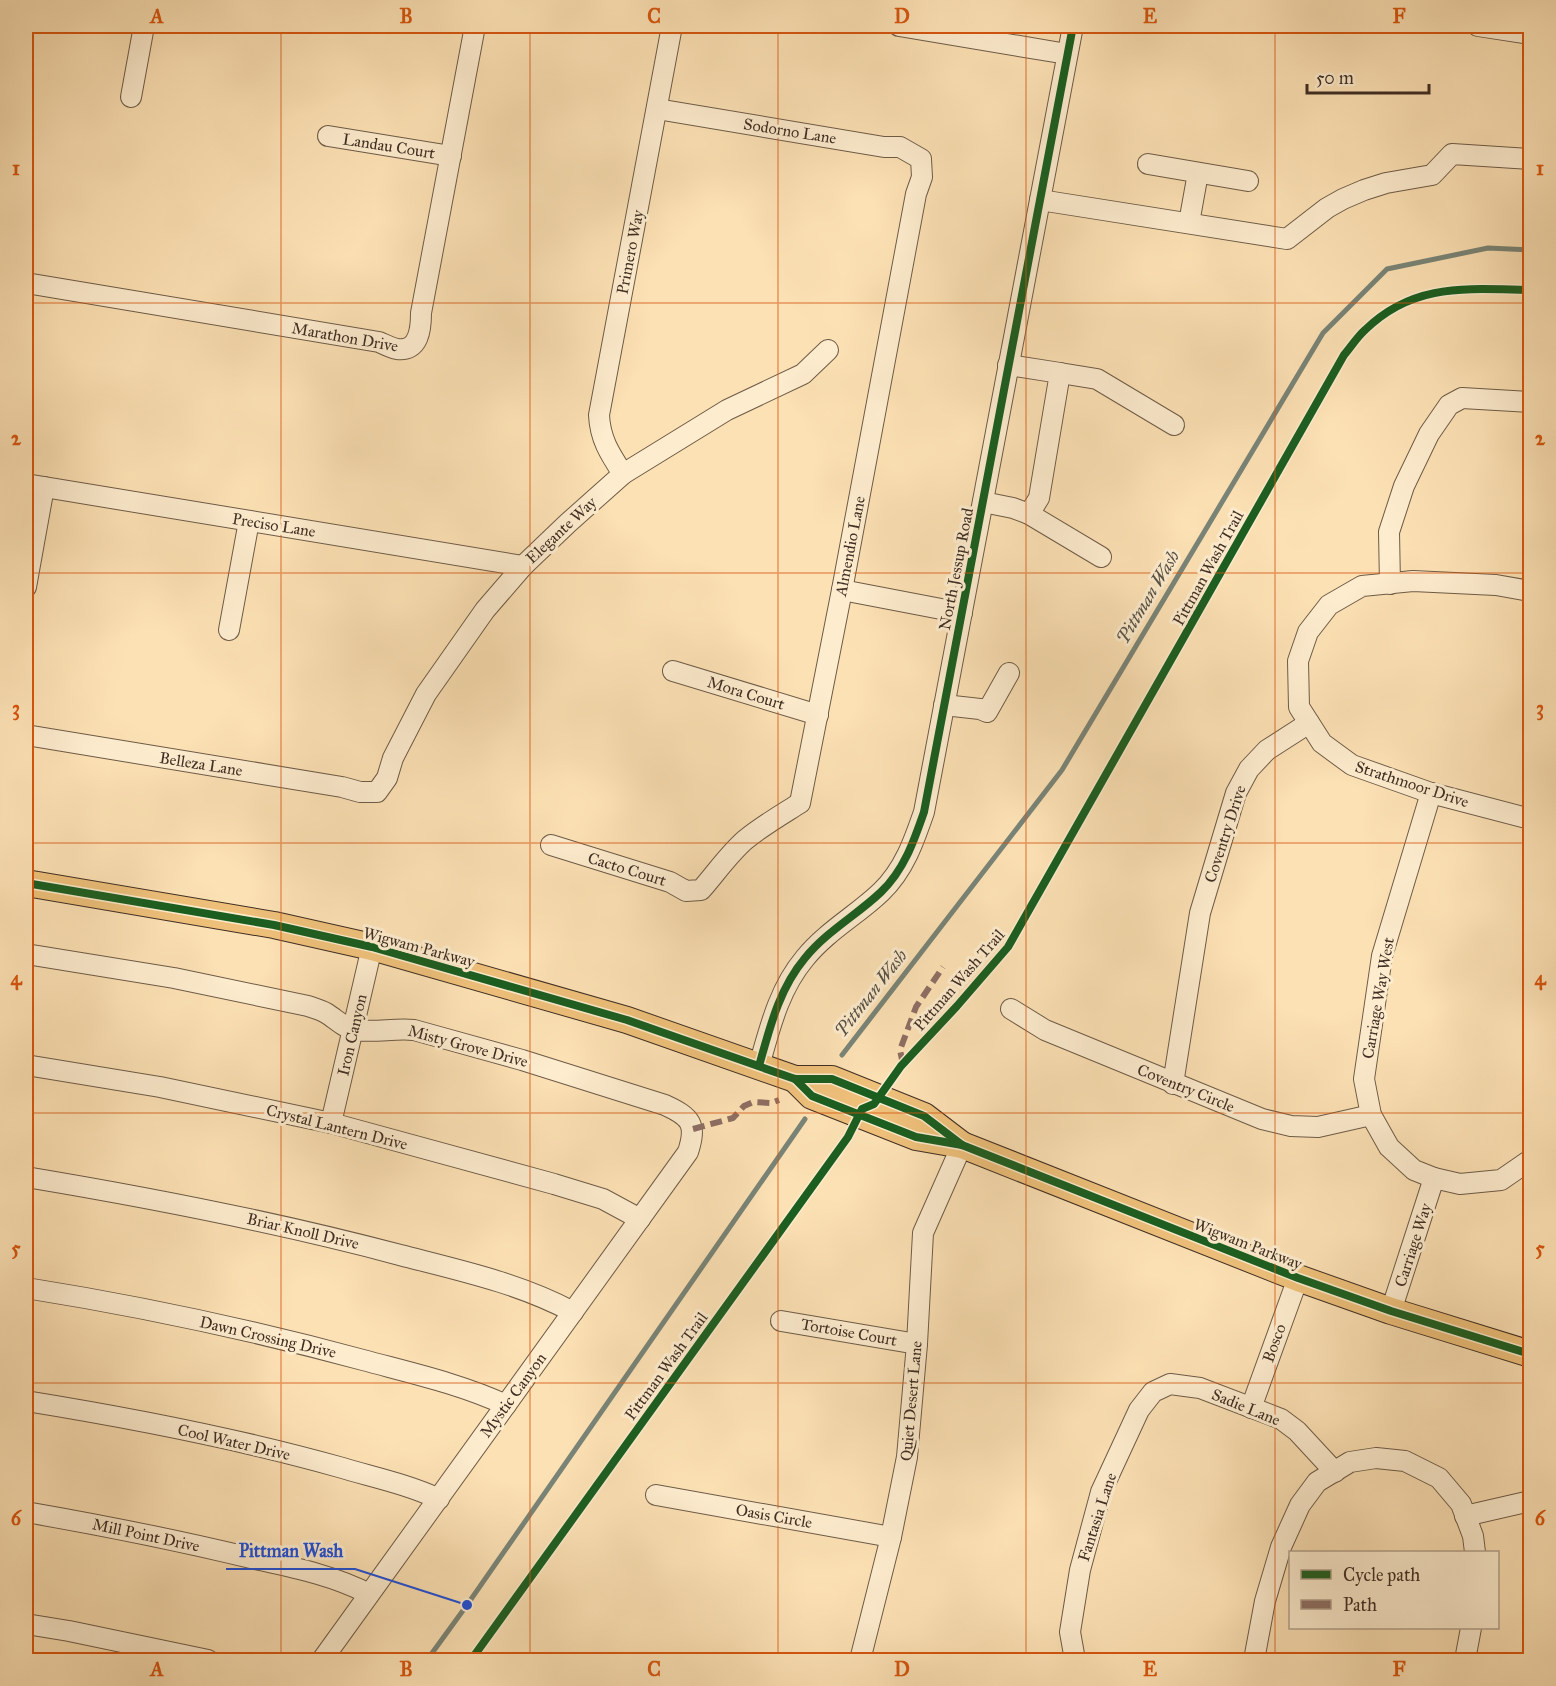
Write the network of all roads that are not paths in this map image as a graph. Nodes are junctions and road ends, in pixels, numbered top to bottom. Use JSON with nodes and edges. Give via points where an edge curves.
{"nodes":[{"id":1,"x":144,"y":26,"type":"edge"},
{"id":2,"x":475,"y":26,"type":"edge"},
{"id":3,"x":672,"y":26,"type":"edge"},
{"id":4,"x":899,"y":26,"type":"edge"},
{"id":5,"x":1073,"y":26,"type":"edge"},
{"id":6,"x":1478,"y":26,"type":"edge"},
{"id":7,"x":1524,"y":31,"type":"edge"},
{"id":8,"x":1067,"y":54,"type":"junction"},
{"id":9,"x":131,"y":97,"type":"dead end"},
{"id":10,"x":657,"y":109,"type":"junction"},
{"id":11,"x":328,"y":136,"type":"dead end"},
{"id":12,"x":451,"y":156,"type":"junction"},
{"id":13,"x":921,"y":159,"type":"joint"},
{"id":14,"x":1530,"y":159,"type":"edge"},
{"id":15,"x":1148,"y":164,"type":"dead end"},
{"id":16,"x":1198,"y":173,"type":"junction"},
{"id":17,"x":1248,"y":181,"type":"dead end"},
{"id":18,"x":1040,"y":200,"type":"junction"},
{"id":19,"x":1190,"y":224,"type":"junction"},
{"id":20,"x":26,"y":283,"type":"edge"},
{"id":21,"x":828,"y":350,"type":"dead end"},
{"id":22,"x":1008,"y":366,"type":"junction"},
{"id":23,"x":1060,"y":373,"type":"junction"},
{"id":24,"x":1530,"y":402,"type":"edge"},
{"id":25,"x":1174,"y":425,"type":"dead end"},
{"id":26,"x":623,"y":474,"type":"junction"},
{"id":27,"x":35,"y":485,"type":"edge"},
{"id":28,"x":982,"y":502,"type":"junction"},
{"id":29,"x":1029,"y":514,"type":"junction"},
{"id":30,"x":249,"y":521,"type":"junction"},
{"id":31,"x":1101,"y":557,"type":"dead end"},
{"id":32,"x":523,"y":566,"type":"junction"},
{"id":33,"x":1390,"y":584,"type":"junction"},
{"id":34,"x":26,"y":587,"type":"edge"},
{"id":35,"x":842,"y":590,"type":"junction"},
{"id":36,"x":1530,"y":591,"type":"edge"},
{"id":37,"x":962,"y":613,"type":"junction"},
{"id":38,"x":229,"y":630,"type":"dead end"},
{"id":39,"x":673,"y":671,"type":"dead end"},
{"id":40,"x":1009,"y":673,"type":"dead end"},
{"id":41,"x":945,"y":705,"type":"junction"},
{"id":42,"x":818,"y":715,"type":"junction"},
{"id":43,"x":1310,"y":723,"type":"junction"},
{"id":44,"x":26,"y":735,"type":"edge"},
{"id":45,"x":377,"y":792,"type":"joint"},
{"id":46,"x":1431,"y":793,"type":"junction"},
{"id":47,"x":1530,"y":819,"type":"edge"},
{"id":48,"x":551,"y":845,"type":"dead end"},
{"id":49,"x":26,"y":883,"type":"edge"},
{"id":50,"x":701,"y":890,"type":"joint"},
{"id":51,"x":372,"y":947,"type":"junction"},
{"id":52,"x":26,"y":954,"type":"edge"},
{"id":53,"x":1011,"y":1009,"type":"dead end"},
{"id":54,"x":353,"y":1030,"type":"junction"},
{"id":55,"x":26,"y":1065,"type":"edge"},
{"id":56,"x":759,"y":1066,"type":"junction"},
{"id":57,"x":1173,"y":1084,"type":"junction"},
{"id":58,"x":1371,"y":1115,"type":"junction"},
{"id":59,"x":331,"y":1123,"type":"junction"},
{"id":60,"x":692,"y":1125,"type":"joint"},
{"id":61,"x":962,"y":1145,"type":"junction"},
{"id":62,"x":1528,"y":1167,"type":"edge"},
{"id":63,"x":26,"y":1177,"type":"edge"},
{"id":64,"x":1434,"y":1178,"type":"junction"},
{"id":65,"x":640,"y":1219,"type":"junction"},
{"id":66,"x":1298,"y":1278,"type":"junction"},
{"id":67,"x":26,"y":1288,"type":"edge"},
{"id":68,"x":1391,"y":1311,"type":"junction"},
{"id":69,"x":573,"y":1312,"type":"junction"},
{"id":70,"x":781,"y":1321,"type":"dead end"},
{"id":71,"x":917,"y":1344,"type":"junction"},
{"id":72,"x":1530,"y":1354,"type":"edge"},
{"id":73,"x":1161,"y":1388,"type":"joint"},
{"id":74,"x":26,"y":1401,"type":"edge"},
{"id":75,"x":506,"y":1405,"type":"junction"},
{"id":76,"x":1251,"y":1408,"type":"junction"},
{"id":77,"x":1335,"y":1472,"type":"junction"},
{"id":78,"x":656,"y":1495,"type":"dead end"},
{"id":79,"x":439,"y":1499,"type":"junction"},
{"id":80,"x":1530,"y":1503,"type":"edge"},
{"id":81,"x":26,"y":1512,"type":"edge"},
{"id":82,"x":1465,"y":1516,"type":"junction"},
{"id":83,"x":891,"y":1537,"type":"junction"},
{"id":84,"x":1475,"y":1551,"type":"edge"},
{"id":85,"x":369,"y":1594,"type":"junction"},
{"id":86,"x":26,"y":1624,"type":"edge"},
{"id":87,"x":1471,"y":1629,"type":"edge"},
{"id":88,"x":208,"y":1660,"type":"edge"},
{"id":89,"x":322,"y":1660,"type":"edge"},
{"id":90,"x":860,"y":1660,"type":"edge"},
{"id":91,"x":1075,"y":1660,"type":"edge"},
{"id":92,"x":1254,"y":1660,"type":"edge"},
{"id":93,"x":1465,"y":1660,"type":"edge"}],
"edges":[{"from":1,"to":9,"type":"street"},
{"from":2,"to":12,"type":"street","name":"Marathon Drive"},
{"from":3,"to":10,"type":"street","name":"Primero Way"},
{"from":4,"to":8,"type":"street"},
{"from":5,"to":8,"type":"street","name":"North Jessup Road"},
{"from":6,"to":7,"type":"street"},
{"from":8,"to":18,"type":"street","name":"North Jessup Road"},
{"from":10,"to":13,"type":"street","name":"Sodorno Lane","via":[[900,147]]},
{"from":10,"to":26,"type":"street","name":"Primero Way","via":[[599,415],[600,431]]},
{"from":11,"to":12,"type":"street","name":"Landau Court"},
{"from":12,"to":20,"type":"street","name":"Marathon Drive","via":[[421,313],[421,333],[412,345],[399,349],[378,342]]},
{"from":13,"to":35,"type":"street","name":"Almendio Lane","via":[[922,177]]},
{"from":14,"to":19,"type":"street","via":[[1452,154],[1432,175],[1386,183],[1326,208],[1287,239]]},
{"from":15,"to":16,"type":"street"},
{"from":16,"to":17,"type":"street"},
{"from":16,"to":19,"type":"street"},
{"from":18,"to":19,"type":"street"},
{"from":18,"to":22,"type":"street","name":"North Jessup Road"},
{"from":21,"to":26,"type":"street","name":"Elegante Way","via":[[803,374],[726,410]]},
{"from":22,"to":23,"type":"street"},
{"from":22,"to":28,"type":"street","name":"North Jessup Road"},
{"from":23,"to":25,"type":"street","via":[[1097,379]]},
{"from":23,"to":29,"type":"street","via":[[1039,498]]},
{"from":24,"to":33,"type":"street","via":[[1462,398],[1449,405],[1429,434],[1404,486],[1389,532]]},
{"from":26,"to":32,"type":"street","name":"Elegante Way"},
{"from":27,"to":30,"type":"street","name":"Preciso Lane"},
{"from":27,"to":34,"type":"street"},
{"from":28,"to":29,"type":"street"},
{"from":28,"to":37,"type":"street","name":"North Jessup Road"},
{"from":29,"to":31,"type":"street"},
{"from":30,"to":32,"type":"street","name":"Preciso Lane"},
{"from":30,"to":38,"type":"street"},
{"from":32,"to":45,"type":"street","name":"Elegante Way","via":[[485,610],[426,694]]},
{"from":33,"to":36,"type":"street","via":[[1413,581],[1496,585]]},
{"from":33,"to":43,"type":"street","via":[[1362,586],[1329,605],[1308,632],[1298,661],[1299,707]]},
{"from":35,"to":37,"type":"street"},
{"from":35,"to":42,"type":"street","name":"Almendio Lane"},
{"from":37,"to":41,"type":"street","name":"North Jessup Road"},
{"from":39,"to":42,"type":"street","name":"Mora Court"},
{"from":40,"to":41,"type":"street","via":[[987,712]]},
{"from":41,"to":56,"type":"street","name":"North Jessup Road","via":[[924,812],[913,844],[882,891],[805,957],[775,1012]]},
{"from":42,"to":50,"type":"street","name":"Almendio Lane","via":[[800,803],[744,842]]},
{"from":43,"to":46,"type":"street","name":"Strathmoor Drive","via":[[1322,743],[1352,765]]},
{"from":43,"to":57,"type":"street","name":"Coventry Drive","via":[[1267,750],[1249,769],[1236,793],[1200,913]]},
{"from":44,"to":45,"type":"street","name":"Belleza Lane"},
{"from":46,"to":47,"type":"street","name":"Strathmoor Drive"},
{"from":46,"to":58,"type":"street","name":"Carriage Way West","via":[[1382,956],[1364,1078]]},
{"from":48,"to":50,"type":"street","name":"Cacto Court","via":[[670,882],[686,891]]},
{"from":49,"to":51,"type":"main road","name":"Wigwam Parkway","via":[[274,925]]},
{"from":51,"to":54,"type":"street","name":"Iron Canyon"},
{"from":51,"to":56,"type":"main road","name":"Wigwam Parkway","via":[[627,1020]]},
{"from":52,"to":54,"type":"street","via":[[174,978],[308,1006]]},
{"from":53,"to":57,"type":"street","name":"Coventry Circle","via":[[1045,1030]]},
{"from":54,"to":59,"type":"street","name":"Iron Canyon"},
{"from":54,"to":60,"type":"street","name":"Misty Grove Drive","via":[[414,1030],[522,1060],[665,1105],[683,1113]]},
{"from":55,"to":59,"type":"street","name":"Crystal Lantern Drive","via":[[160,1087]]},
{"from":56,"to":61,"type":"main road","name":"Wigwam Parkway","via":[[795,1079],[832,1079],[879,1097],[924,1116]]},
{"from":57,"to":58,"type":"street","name":"Coventry Circle","via":[[1262,1119],[1291,1126],[1318,1127]]},
{"from":58,"to":64,"type":"street","name":"Carriage Way West","via":[[1389,1147],[1414,1170]]},
{"from":59,"to":65,"type":"street","name":"Crystal Lantern Drive","via":[[603,1199]]},
{"from":60,"to":65,"type":"street","name":"Mystic Canyon","via":[[688,1152]]},
{"from":61,"to":66,"type":"main road","name":"Wigwam Parkway"},
{"from":61,"to":71,"type":"street","name":"Quiet Desert Lane","via":[[923,1233]]},
{"from":62,"to":64,"type":"street","name":"Carriage Way West","via":[[1501,1180],[1460,1184]]},
{"from":63,"to":69,"type":"street","name":"Briar Knoll Drive","via":[[241,1216],[351,1242],[506,1284]]},
{"from":64,"to":68,"type":"street","name":"Carriage Way"},
{"from":65,"to":69,"type":"street","name":"Mystic Canyon"},
{"from":66,"to":68,"type":"main road","name":"Wigwam Parkway"},
{"from":66,"to":76,"type":"street","name":"Bosco"},
{"from":67,"to":75,"type":"street","name":"Dawn Crossing Drive","via":[[118,1303],[322,1349],[446,1383]]},
{"from":68,"to":72,"type":"main road","name":"Wigwam Parkway"},
{"from":69,"to":75,"type":"street","name":"Mystic Canyon"},
{"from":70,"to":71,"type":"street","name":"Tortoise Court"},
{"from":71,"to":83,"type":"street","name":"Quiet Desert Lane","via":[[907,1457]]},
{"from":73,"to":76,"type":"street","name":"Sadie Lane","via":[[1170,1384],[1200,1388]]},
{"from":73,"to":91,"type":"street","name":"Fantasia Lane","via":[[1152,1392],[1139,1410],[1101,1492],[1080,1570],[1070,1632]]},
{"from":74,"to":79,"type":"street","name":"Cool Water Drive","via":[[222,1438],[313,1460]]},
{"from":75,"to":79,"type":"street","name":"Mystic Canyon"},
{"from":76,"to":77,"type":"street","name":"Sadie Lane","via":[[1281,1419],[1297,1431]]},
{"from":77,"to":82,"type":"street","via":[[1350,1462],[1376,1458],[1405,1461],[1439,1478],[1461,1504]]},
{"from":77,"to":92,"type":"street","via":[[1317,1482],[1300,1505],[1281,1547]]},
{"from":78,"to":83,"type":"street","name":"Oasis Circle"},
{"from":79,"to":85,"type":"street","name":"Mystic Canyon"},
{"from":80,"to":82,"type":"street"},
{"from":81,"to":85,"type":"street","name":"Mill Point Drive","via":[[312,1572]]},
{"from":82,"to":84,"type":"street"},
{"from":83,"to":90,"type":"street","name":"Quiet Desert Lane"},
{"from":85,"to":89,"type":"street","name":"Mystic Canyon"},
{"from":86,"to":88,"type":"street"},
{"from":87,"to":93,"type":"street"}]}
